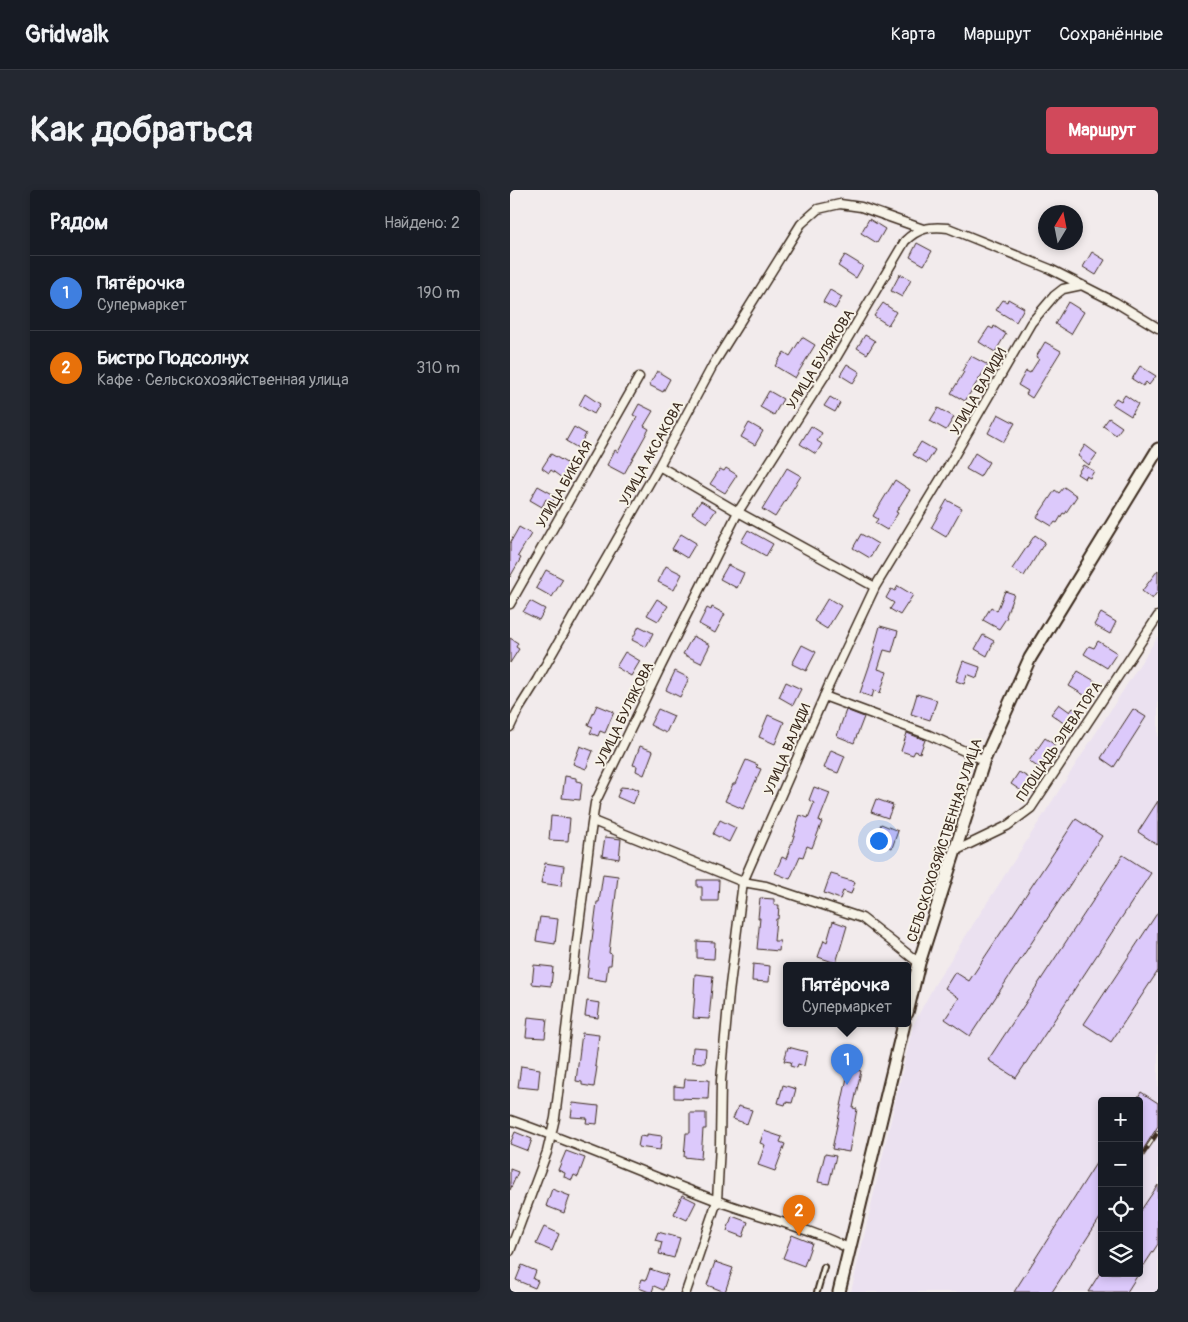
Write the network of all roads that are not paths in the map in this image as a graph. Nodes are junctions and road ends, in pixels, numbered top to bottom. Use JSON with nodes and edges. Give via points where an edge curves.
{"nodes":[{"id":1,"x":922,"y":229,"type":"junction"},
{"id":2,"x":1082,"y":285,"type":"junction"},
{"id":3,"x":1158,"y":328,"type":"edge"},
{"id":4,"x":639,"y":377,"type":"dead end"},
{"id":5,"x":1158,"y":449,"type":"edge"},
{"id":6,"x":659,"y":466,"type":"junction"},
{"id":7,"x":738,"y":512,"type":"junction"},
{"id":8,"x":875,"y":587,"type":"junction"},
{"id":9,"x":510,"y":604,"type":"edge"},
{"id":10,"x":1158,"y":616,"type":"edge"},
{"id":11,"x":824,"y":696,"type":"junction"},
{"id":12,"x":510,"y":727,"type":"edge"},
{"id":13,"x":984,"y":760,"type":"junction"},
{"id":14,"x":593,"y":821,"type":"junction"},
{"id":15,"x":955,"y":851,"type":"junction"},
{"id":16,"x":743,"y":882,"type":"junction"},
{"id":17,"x":919,"y":963,"type":"junction"},
{"id":18,"x":911,"y":996,"type":"edge"},
{"id":19,"x":903,"y":1027,"type":"edge"},
{"id":20,"x":510,"y":1120,"type":"edge"},
{"id":21,"x":551,"y":1134,"type":"junction"},
{"id":22,"x":717,"y":1201,"type":"junction"},
{"id":23,"x":850,"y":1248,"type":"junction"},
{"id":24,"x":510,"y":1251,"type":"edge"},
{"id":25,"x":824,"y":1267,"type":"dead end"},
{"id":26,"x":686,"y":1292,"type":"edge"},
{"id":27,"x":817,"y":1292,"type":"edge"},
{"id":28,"x":839,"y":1292,"type":"edge"}],
"edges":[{"from":1,"to":2,"type":"street","via":[[934,226],[948,228]]},
{"from":1,"to":6,"type":"street","name":"УЛИЦА АКСАКОВА","via":[[861,207],[840,204],[818,209],[801,224],[713,365]]},
{"from":1,"to":7,"type":"street","name":"УЛИЦА БУЛЯКОВА","via":[[905,241],[836,358]]},
{"from":2,"to":3,"type":"street"},
{"from":2,"to":8,"type":"street","name":"УЛИЦА ВАЛИДИ","via":[[1063,289],[1031,323]]},
{"from":4,"to":9,"type":"street","name":"УЛИЦА БИКБАЯ"},
{"from":5,"to":13,"type":"main road","name":"СЕЛЬСКОХОЗЯЙСТВЕННАЯ УЛИЦА","via":[[1030,658]]},
{"from":6,"to":7,"type":"street"},
{"from":6,"to":12,"type":"street","name":"УЛИЦА АКСАКОВА"},
{"from":7,"to":8,"type":"street"},
{"from":7,"to":14,"type":"street","name":"УЛИЦА БУЛЯКОВА","via":[[595,803]]},
{"from":8,"to":11,"type":"street","name":"УЛИЦА ВАЛИДИ"},
{"from":10,"to":15,"type":"street","name":"ПЛОЩАДЬ ЭЛЕВАТОРА","via":[[1031,808],[1007,826]]},
{"from":11,"to":13,"type":"street","via":[[929,735]]},
{"from":11,"to":16,"type":"street","name":"УЛИЦА ВАЛИДИ"},
{"from":13,"to":15,"type":"main road","name":"СЕЛЬСКОХОЗЯЙСТВЕННАЯ УЛИЦА"},
{"from":14,"to":16,"type":"street"},
{"from":14,"to":21,"type":"street","name":"УЛИЦА БУЛЯКОВА"},
{"from":15,"to":17,"type":"main road","name":"СЕЛЬСКОХОЗЯЙСТВЕННАЯ УЛИЦА"},
{"from":16,"to":17,"type":"street","via":[[766,886],[862,918]]},
{"from":16,"to":22,"type":"street","name":"УЛИЦА ВАЛИДИ","via":[[721,1081]]},
{"from":17,"to":18,"type":"main road","name":"СЕЛЬСКОХОЗЯЙСТВЕННАЯ УЛИЦА"},
{"from":19,"to":23,"type":"main road"},
{"from":20,"to":21,"type":"street"},
{"from":21,"to":22,"type":"street"},
{"from":21,"to":24,"type":"street","name":"УЛИЦА БУЛЯКОВА","via":[[548,1152]]},
{"from":22,"to":23,"type":"street","via":[[830,1238]]},
{"from":22,"to":26,"type":"street","name":"УЛИЦА ВАЛИДИ"},
{"from":23,"to":28,"type":"main road"},
{"from":25,"to":27,"type":"lane"}]}
